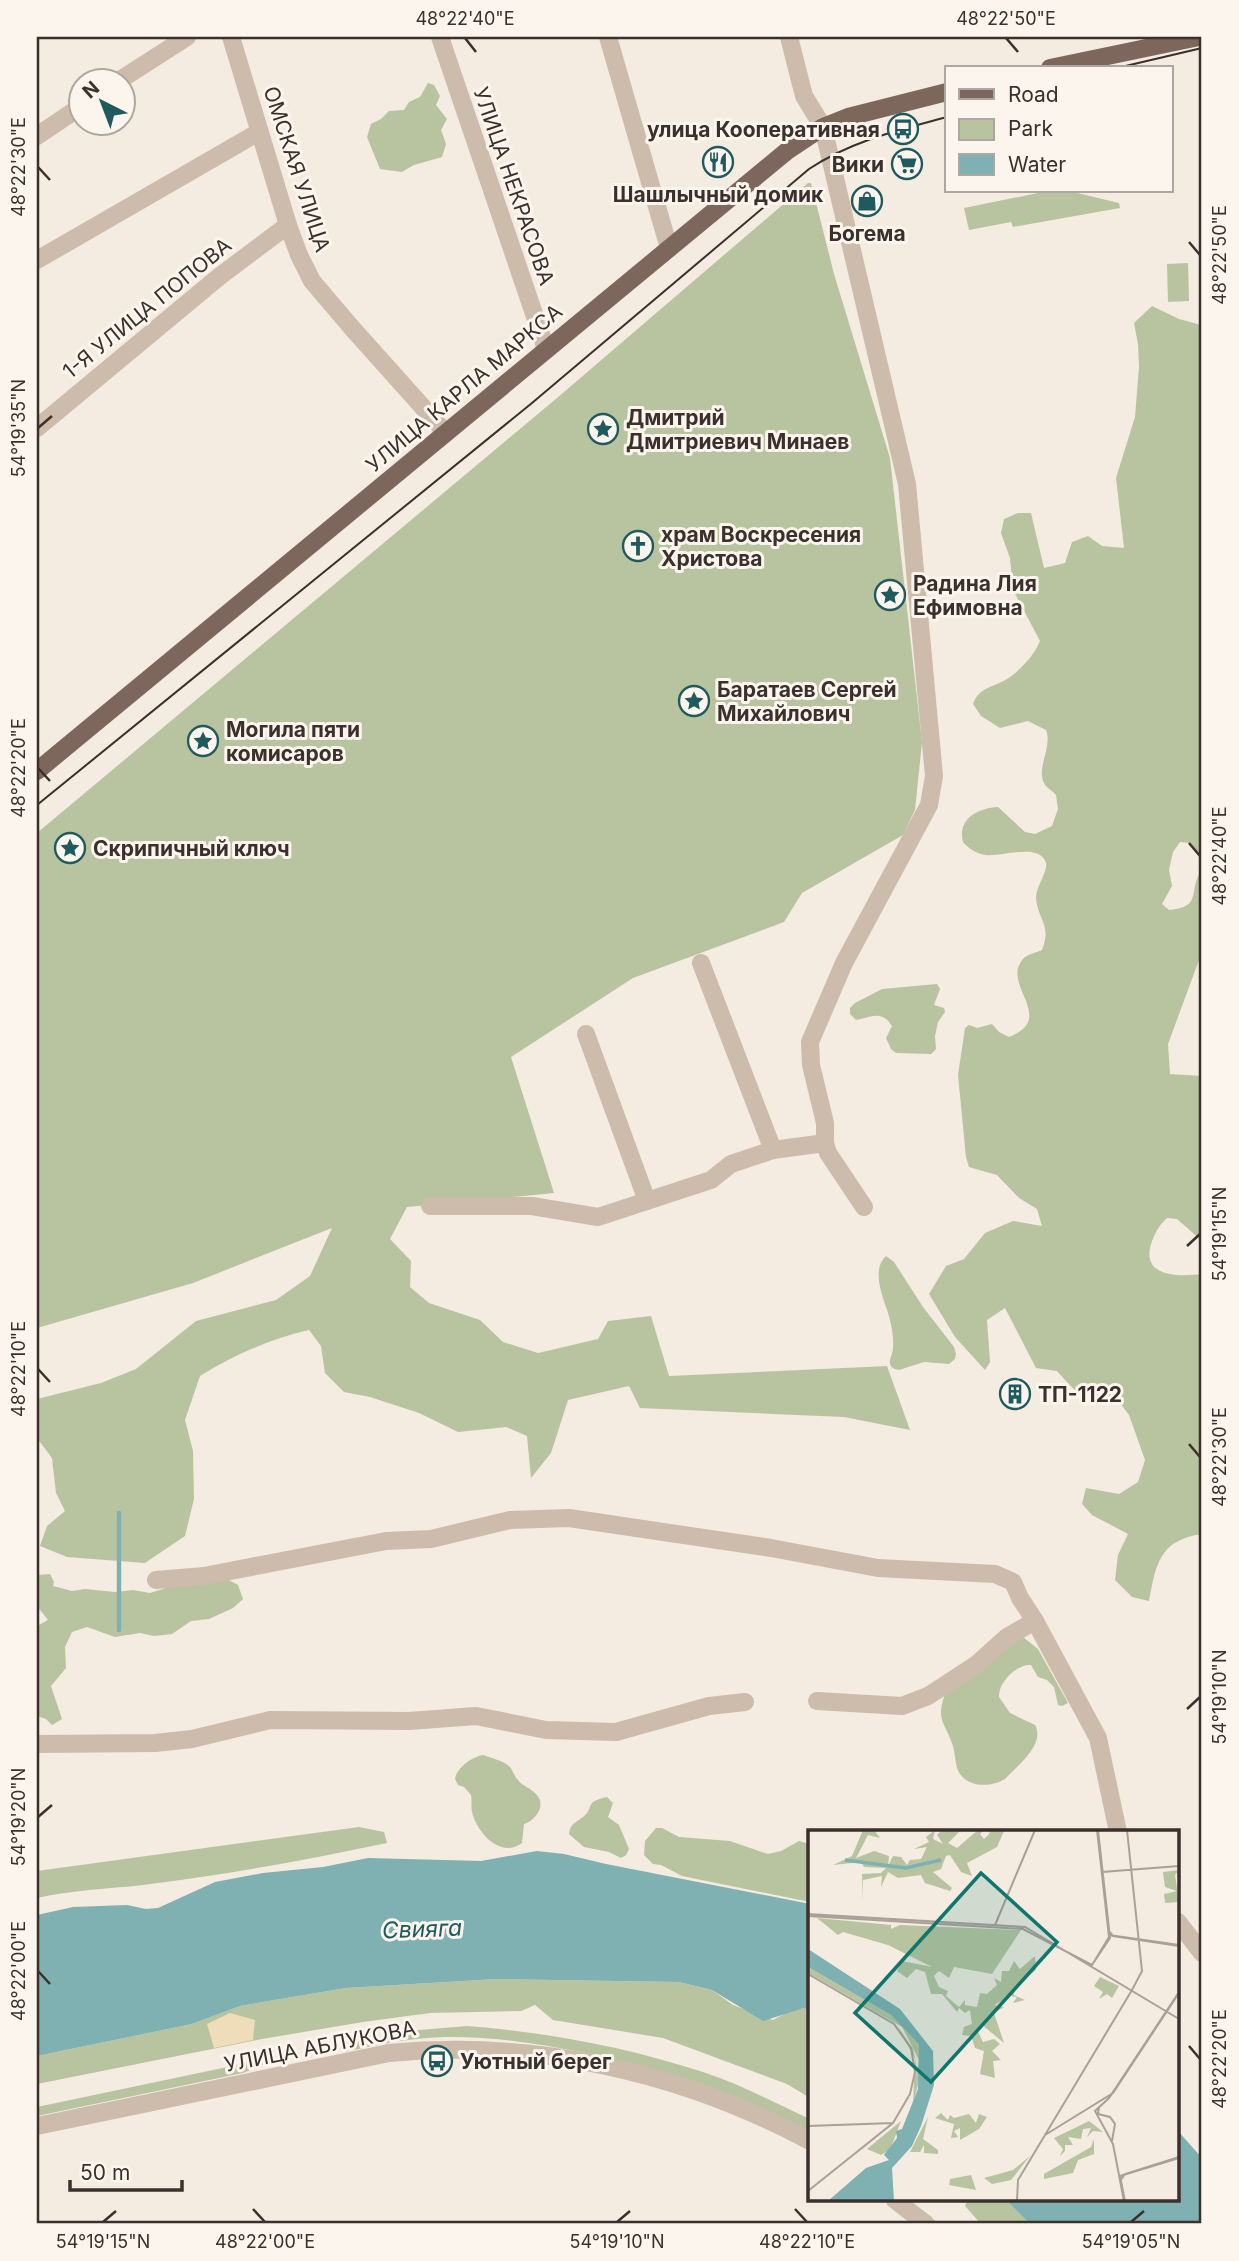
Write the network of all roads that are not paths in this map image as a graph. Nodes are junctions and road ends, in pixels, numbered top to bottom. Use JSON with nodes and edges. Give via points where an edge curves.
{"nodes":[{"id":1,"x":187,"y":37,"type":"edge"},
{"id":2,"x":231,"y":37,"type":"edge"},
{"id":3,"x":440,"y":37,"type":"edge"},
{"id":4,"x":608,"y":37,"type":"edge"},
{"id":5,"x":789,"y":37,"type":"edge"},
{"id":6,"x":1199,"y":37,"type":"edge"},
{"id":7,"x":1060,"y":66,"type":"edge"},
{"id":8,"x":136,"y":70,"type":"edge"},
{"id":9,"x":945,"y":92,"type":"edge"},
{"id":10,"x":66,"y":116,"type":"edge"},
{"id":11,"x":823,"y":127,"type":"junction"},
{"id":12,"x":259,"y":132,"type":"junction"},
{"id":13,"x":37,"y":135,"type":"edge"},
{"id":14,"x":288,"y":225,"type":"junction"},
{"id":15,"x":669,"y":248,"type":"junction"},
{"id":16,"x":37,"y":260,"type":"edge"},
{"id":17,"x":546,"y":349,"type":"junction"},
{"id":18,"x":37,"y":428,"type":"edge"},
{"id":19,"x":446,"y":433,"type":"junction"},
{"id":20,"x":37,"y":771,"type":"edge"},
{"id":21,"x":701,"y":962,"type":"dead end"},
{"id":22,"x":586,"y":1034,"type":"dead end"},
{"id":23,"x":825,"y":1143,"type":"junction"},
{"id":24,"x":772,"y":1150,"type":"junction"},
{"id":25,"x":647,"y":1201,"type":"junction"},
{"id":26,"x":429,"y":1206,"type":"dead end"},
{"id":27,"x":864,"y":1208,"type":"dead end"},
{"id":28,"x":156,"y":1580,"type":"dead end"},
{"id":29,"x":1035,"y":1621,"type":"junction"},
{"id":30,"x":817,"y":1701,"type":"dead end"},
{"id":31,"x":744,"y":1702,"type":"dead end"},
{"id":32,"x":37,"y":1744,"type":"edge"},
{"id":33,"x":1118,"y":1830,"type":"edge"},
{"id":34,"x":1180,"y":1925,"type":"edge"},
{"id":35,"x":1202,"y":1953,"type":"edge"},
{"id":36,"x":37,"y":2126,"type":"edge"},
{"id":37,"x":808,"y":2140,"type":"edge"},
{"id":38,"x":898,"y":2202,"type":"edge"},
{"id":39,"x":926,"y":2224,"type":"edge"}],
"edges":[{"from":1,"to":8,"type":"street"},
{"from":2,"to":12,"type":"street","name":"ОМСКАЯ УЛИЦА"},
{"from":3,"to":17,"type":"street","name":"УЛИЦА НЕКРАСОВА"},
{"from":4,"to":15,"type":"street"},
{"from":5,"to":11,"type":"street","via":[[804,96]]},
{"from":6,"to":7,"type":"main road"},
{"from":9,"to":11,"type":"main road","name":"УЛИЦА КАРЛА МАРКСА"},
{"from":10,"to":13,"type":"street"},
{"from":11,"to":15,"type":"main road","name":"УЛИЦА КАРЛА МАРКСА","via":[[787,150]]},
{"from":11,"to":23,"type":"street","via":[[907,484],[934,775],[929,805],[844,963],[810,1042]]},
{"from":12,"to":14,"type":"street","name":"ОМСКАЯ УЛИЦА"},
{"from":12,"to":16,"type":"street"},
{"from":14,"to":18,"type":"street","name":"1-Я УЛИЦА ПОПОВА"},
{"from":14,"to":19,"type":"street","name":"ОМСКАЯ УЛИЦА","via":[[312,281]]},
{"from":15,"to":17,"type":"main road","name":"УЛИЦА КАРЛА МАРКСА"},
{"from":17,"to":19,"type":"main road","name":"УЛИЦА КАРЛА МАРКСА"},
{"from":19,"to":20,"type":"main road","name":"УЛИЦА КАРЛА МАРКСА"},
{"from":21,"to":24,"type":"street"},
{"from":22,"to":25,"type":"street"},
{"from":23,"to":24,"type":"street"},
{"from":23,"to":27,"type":"street"},
{"from":24,"to":25,"type":"street","via":[[731,1164],[711,1180]]},
{"from":25,"to":26,"type":"street","via":[[598,1217],[532,1206]]},
{"from":28,"to":29,"type":"street","via":[[204,1576],[386,1541],[431,1539],[510,1520],[569,1518],[878,1568],[995,1574],[1013,1582]]},
{"from":29,"to":30,"type":"street","via":[[928,1696],[902,1706]]},
{"from":29,"to":33,"type":"street","via":[[1098,1738]]},
{"from":31,"to":32,"type":"street","via":[[709,1706],[616,1732],[546,1730],[476,1716],[409,1721],[270,1720],[155,1743]]},
{"from":34,"to":35,"type":"street"},
{"from":36,"to":37,"type":"street","name":"УЛИЦА АБЛУКОВА","via":[[389,2053],[438,2048],[581,2060],[670,2081]]},
{"from":38,"to":39,"type":"street"}]}
